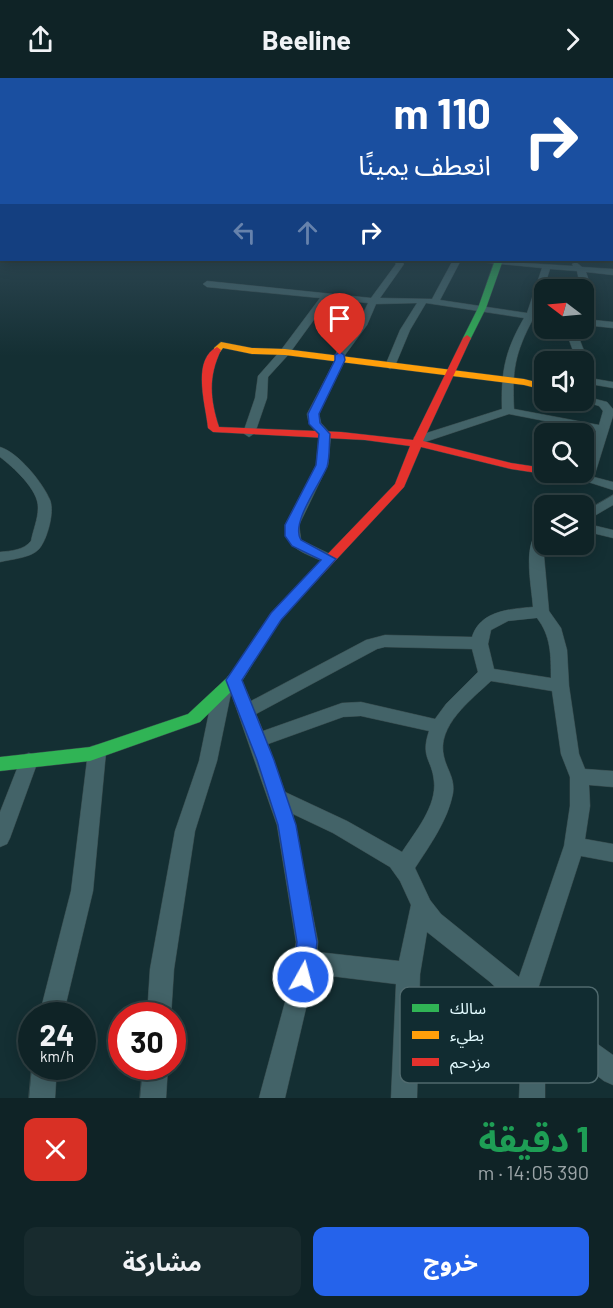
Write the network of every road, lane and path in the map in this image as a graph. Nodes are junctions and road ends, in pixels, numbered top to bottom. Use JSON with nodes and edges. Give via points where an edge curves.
{"nodes":[{"id":1,"x":398,"y":262,"type":"edge"},
{"id":2,"x":456,"y":262,"type":"edge"},
{"id":3,"x":498,"y":262,"type":"edge"},
{"id":4,"x":514,"y":262,"type":"edge"},
{"id":5,"x":573,"y":262,"type":"edge"},
{"id":6,"x":547,"y":265,"type":"junction"},
{"id":7,"x":581,"y":270,"type":"junction"},
{"id":8,"x":613,"y":272,"type":"edge"},
{"id":9,"x":584,"y":279,"type":"edge"},
{"id":10,"x":207,"y":284,"type":"dead end"},
{"id":11,"x":327,"y":296,"type":"junction"},
{"id":12,"x":423,"y":300,"type":"junction"},
{"id":13,"x":373,"y":301,"type":"junction"},
{"id":14,"x":435,"y":301,"type":"junction"},
{"id":15,"x":482,"y":308,"type":"junction"},
{"id":16,"x":530,"y":316,"type":"junction"},
{"id":17,"x":534,"y":317,"type":"edge"},
{"id":18,"x":594,"y":323,"type":"edge"},
{"id":19,"x":613,"y":325,"type":"edge"},
{"id":20,"x":285,"y":352,"type":"junction"},
{"id":21,"x":340,"y":360,"type":"junction"},
{"id":22,"x":390,"y":366,"type":"junction"},
{"id":23,"x":450,"y":373,"type":"junction"},
{"id":24,"x":507,"y":381,"type":"junction"},
{"id":25,"x":594,"y":382,"type":"edge"},
{"id":26,"x":534,"y":385,"type":"edge"},
{"id":27,"x":613,"y":385,"type":"edge"},
{"id":28,"x":594,"y":402,"type":"edge"},
{"id":29,"x":508,"y":411,"type":"junction"},
{"id":30,"x":603,"y":429,"type":"junction"},
{"id":31,"x":249,"y":433,"type":"junction"},
{"id":32,"x":325,"y":434,"type":"junction"},
{"id":33,"x":418,"y":442,"type":"junction"},
{"id":34,"x":0,"y":451,"type":"edge"},
{"id":35,"x":594,"y":456,"type":"edge"},
{"id":36,"x":534,"y":470,"type":"edge"},
{"id":37,"x":594,"y":479,"type":"edge"},
{"id":38,"x":613,"y":486,"type":"edge"},
{"id":39,"x":613,"y":499,"type":"edge"},
{"id":40,"x":594,"y":511,"type":"edge"},
{"id":41,"x":594,"y":529,"type":"edge"},
{"id":42,"x":613,"y":534,"type":"edge"},
{"id":43,"x":537,"y":555,"type":"edge"},
{"id":44,"x":0,"y":557,"type":"edge"},
{"id":45,"x":330,"y":559,"type":"junction"},
{"id":46,"x":541,"y":612,"type":"junction"},
{"id":47,"x":480,"y":643,"type":"junction"},
{"id":48,"x":487,"y":674,"type":"junction"},
{"id":49,"x":561,"y":686,"type":"junction"},
{"id":50,"x":228,"y":687,"type":"junction"},
{"id":51,"x":246,"y":711,"type":"junction"},
{"id":52,"x":440,"y":727,"type":"junction"},
{"id":53,"x":258,"y":740,"type":"junction"},
{"id":54,"x":97,"y":752,"type":"junction"},
{"id":55,"x":29,"y":761,"type":"junction"},
{"id":56,"x":0,"y":764,"type":"edge"},
{"id":57,"x":579,"y":777,"type":"junction"},
{"id":58,"x":613,"y":779,"type":"edge"},
{"id":59,"x":277,"y":797,"type":"junction"},
{"id":60,"x":0,"y":838,"type":"edge"},
{"id":61,"x":574,"y":846,"type":"junction"},
{"id":62,"x":613,"y":853,"type":"edge"},
{"id":63,"x":404,"y":867,"type":"junction"},
{"id":64,"x":421,"y":906,"type":"junction"},
{"id":65,"x":305,"y":962,"type":"junction"},
{"id":66,"x":408,"y":974,"type":"junction"},
{"id":67,"x":408,"y":987,"type":"edge"},
{"id":68,"x":513,"y":987,"type":"edge"},
{"id":69,"x":527,"y":987,"type":"edge"},
{"id":70,"x":54,"y":1002,"type":"edge"},
{"id":71,"x":160,"y":1002,"type":"edge"},
{"id":72,"x":598,"y":1058,"type":"edge"},
{"id":73,"x":613,"y":1072,"type":"edge"},
{"id":74,"x":44,"y":1080,"type":"edge"},
{"id":75,"x":155,"y":1080,"type":"edge"},
{"id":76,"x":404,"y":1083,"type":"edge"},
{"id":77,"x":532,"y":1083,"type":"edge"},
{"id":78,"x":42,"y":1098,"type":"edge"},
{"id":79,"x":153,"y":1098,"type":"edge"},
{"id":80,"x":272,"y":1098,"type":"edge"},
{"id":81,"x":404,"y":1098,"type":"edge"},
{"id":82,"x":532,"y":1098,"type":"edge"}],
"edges":[{"from":1,"to":13,"type":"street","via":[[400,264]]},
{"from":2,"to":14,"type":"street"},
{"from":3,"to":15,"type":"street"},
{"from":4,"to":6,"type":"street"},
{"from":5,"to":7,"type":"street"},
{"from":6,"to":7,"type":"street"},
{"from":6,"to":16,"type":"street"},
{"from":7,"to":8,"type":"street"},
{"from":7,"to":9,"type":"street"},
{"from":10,"to":11,"type":"street"},
{"from":11,"to":13,"type":"street"},
{"from":11,"to":20,"type":"street"},
{"from":12,"to":13,"type":"street"},
{"from":12,"to":14,"type":"street"},
{"from":12,"to":22,"type":"street"},
{"from":13,"to":21,"type":"street"},
{"from":14,"to":15,"type":"street"},
{"from":15,"to":16,"type":"street"},
{"from":15,"to":23,"type":"street"},
{"from":16,"to":17,"type":"street"},
{"from":16,"to":24,"type":"street","via":[[516,339]]},
{"from":18,"to":19,"type":"street"},
{"from":20,"to":21,"type":"street"},
{"from":20,"to":31,"type":"street","via":[[263,376],[261,398]]},
{"from":20,"to":31,"type":"street","via":[[221,345],[209,366],[206,393],[214,415],[213,428]]},
{"from":21,"to":22,"type":"street"},
{"from":21,"to":32,"type":"street","via":[[313,414],[315,424]]},
{"from":22,"to":23,"type":"street"},
{"from":23,"to":24,"type":"street"},
{"from":23,"to":33,"type":"street"},
{"from":24,"to":26,"type":"street"},
{"from":24,"to":29,"type":"street"},
{"from":25,"to":27,"type":"street"},
{"from":28,"to":30,"type":"street","via":[[608,407]]},
{"from":29,"to":30,"type":"street"},
{"from":29,"to":33,"type":"street"},
{"from":30,"to":35,"type":"street"},
{"from":31,"to":32,"type":"street"},
{"from":32,"to":33,"type":"street"},
{"from":32,"to":45,"type":"street","via":[[322,465],[292,525],[292,536],[296,543]]},
{"from":33,"to":36,"type":"street","via":[[504,467]]},
{"from":33,"to":45,"type":"street","via":[[400,485]]},
{"from":34,"to":44,"type":"street","via":[[24,470],[45,508],[33,548]]},
{"from":37,"to":38,"type":"street"},
{"from":39,"to":40,"type":"street"},
{"from":41,"to":42,"type":"street"},
{"from":43,"to":46,"type":"street"},
{"from":45,"to":50,"type":"street","via":[[276,616]]},
{"from":46,"to":47,"type":"street","via":[[506,615],[490,622],[481,633]]},
{"from":46,"to":49,"type":"street","via":[[553,628],[559,650]]},
{"from":47,"to":48,"type":"street"},
{"from":47,"to":51,"type":"street","via":[[372,644]]},
{"from":48,"to":49,"type":"street"},
{"from":48,"to":52,"type":"street"},
{"from":49,"to":57,"type":"street","via":[[570,754]]},
{"from":50,"to":51,"type":"street"},
{"from":50,"to":54,"type":"street","via":[[194,718]]},
{"from":50,"to":71,"type":"street","via":[[185,831]]},
{"from":51,"to":53,"type":"street"},
{"from":52,"to":53,"type":"street","via":[[361,709],[342,710]]},
{"from":52,"to":63,"type":"street","via":[[434,754],[444,785],[437,809]]},
{"from":53,"to":59,"type":"street"},
{"from":54,"to":55,"type":"street"},
{"from":54,"to":70,"type":"street","via":[[82,891]]},
{"from":55,"to":56,"type":"street"},
{"from":55,"to":60,"type":"street"},
{"from":57,"to":58,"type":"street"},
{"from":57,"to":61,"type":"street","via":[[580,806]]},
{"from":59,"to":63,"type":"street","via":[[372,843]]},
{"from":59,"to":65,"type":"street","via":[[287,825],[307,942]]},
{"from":61,"to":62,"type":"street"},
{"from":61,"to":69,"type":"street"},
{"from":63,"to":64,"type":"street"},
{"from":64,"to":66,"type":"street"},
{"from":64,"to":68,"type":"street","via":[[434,923]]},
{"from":65,"to":66,"type":"street"},
{"from":65,"to":80,"type":"street"},
{"from":66,"to":67,"type":"street"},
{"from":72,"to":73,"type":"street"},
{"from":74,"to":78,"type":"street"},
{"from":75,"to":79,"type":"street"},
{"from":76,"to":81,"type":"street"},
{"from":77,"to":82,"type":"street"}]}
